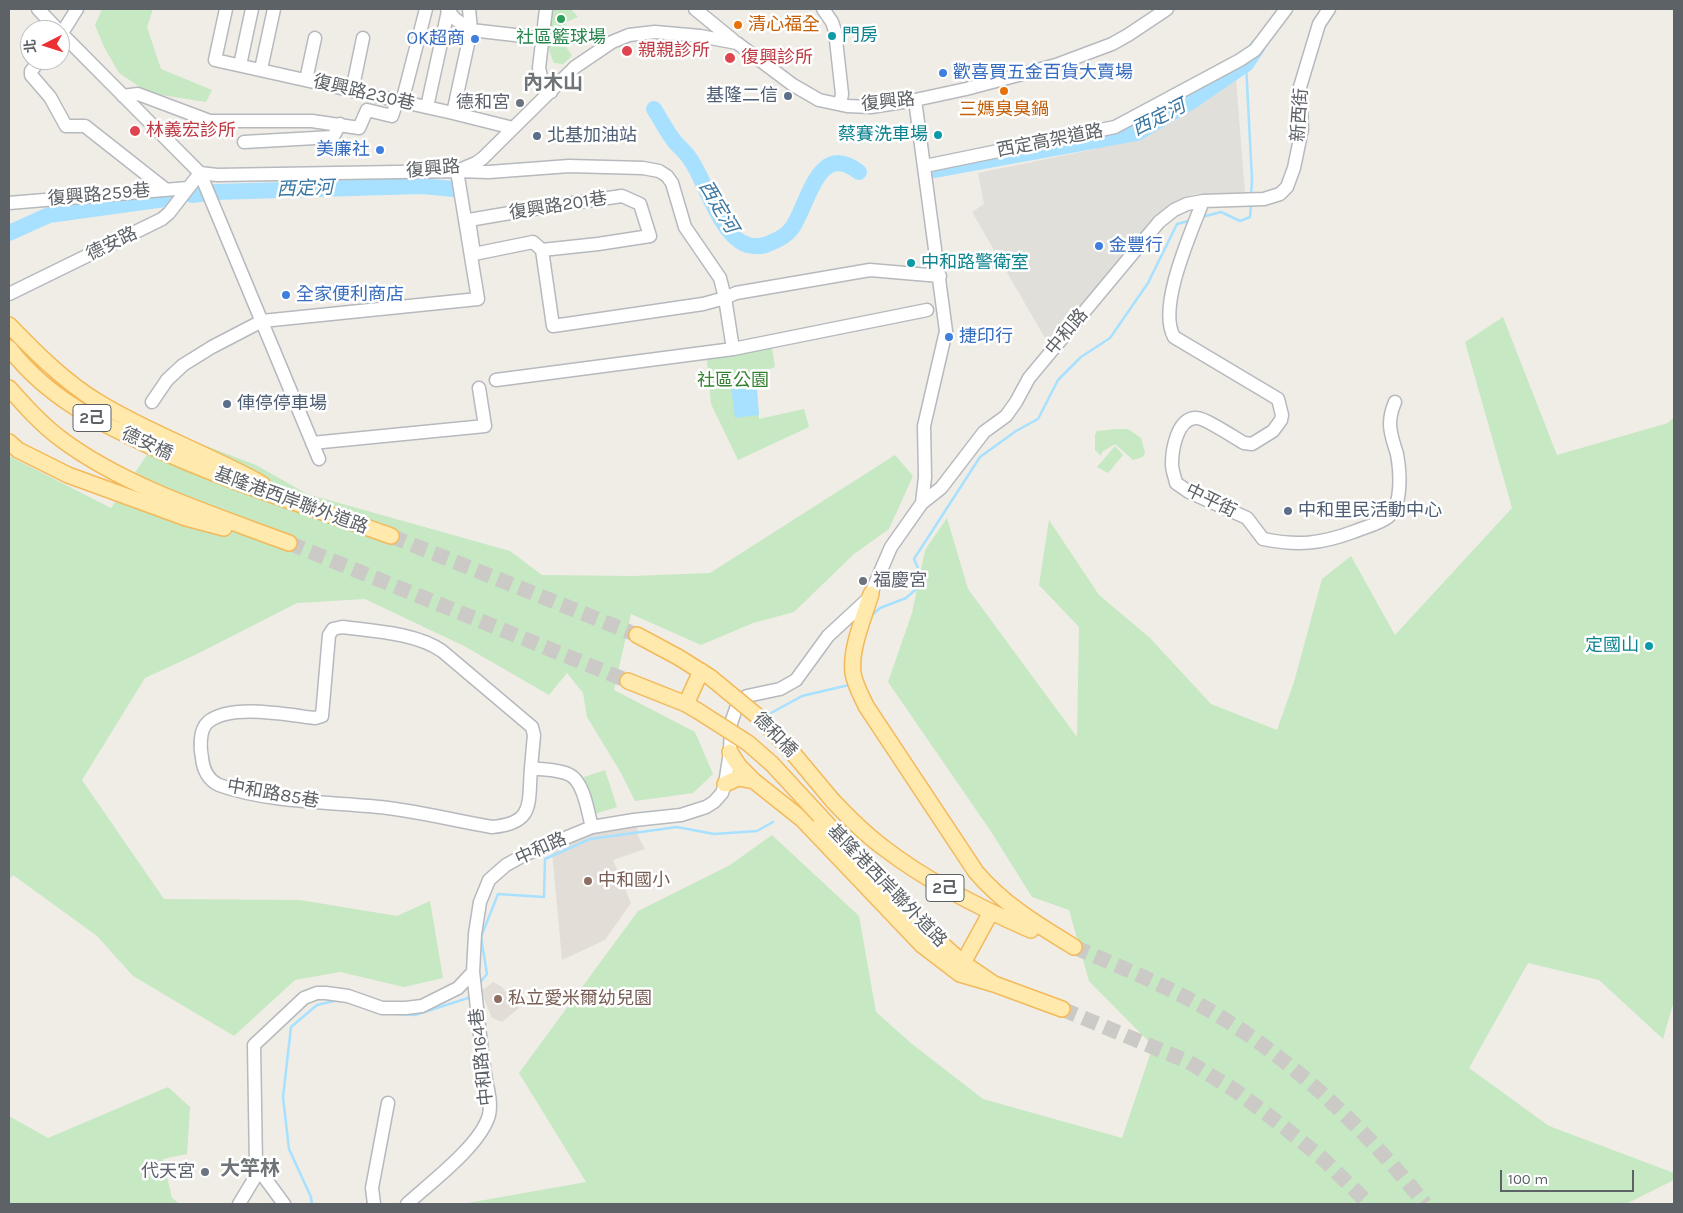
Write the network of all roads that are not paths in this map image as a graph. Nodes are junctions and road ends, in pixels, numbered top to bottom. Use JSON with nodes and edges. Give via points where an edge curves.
{"nodes":[{"id":1,"x":38,"y":9,"type":"edge"},
{"id":2,"x":77,"y":9,"type":"edge"},
{"id":3,"x":226,"y":9,"type":"edge"},
{"id":4,"x":252,"y":9,"type":"edge"},
{"id":5,"x":274,"y":9,"type":"edge"},
{"id":6,"x":426,"y":9,"type":"edge"},
{"id":7,"x":469,"y":9,"type":"edge"},
{"id":8,"x":546,"y":9,"type":"edge"},
{"id":9,"x":695,"y":9,"type":"edge"},
{"id":10,"x":823,"y":9,"type":"edge"},
{"id":11,"x":1167,"y":9,"type":"edge"},
{"id":12,"x":1286,"y":9,"type":"edge"},
{"id":13,"x":1329,"y":9,"type":"edge"},
{"id":14,"x":448,"y":10,"type":"edge"},
{"id":15,"x":48,"y":20,"type":"edge"},
{"id":16,"x":69,"y":20,"type":"edge"},
{"id":17,"x":471,"y":30,"type":"junction"},
{"id":18,"x":316,"y":38,"type":"dead end"},
{"id":19,"x":363,"y":38,"type":"dead end"},
{"id":20,"x":541,"y":38,"type":"junction"},
{"id":21,"x":70,"y":43,"type":"edge"},
{"id":22,"x":737,"y":43,"type":"junction"},
{"id":23,"x":240,"y":65,"type":"junction"},
{"id":24,"x":261,"y":69,"type":"junction"},
{"id":25,"x":32,"y":70,"type":"edge"},
{"id":26,"x":306,"y":80,"type":"junction"},
{"id":27,"x":352,"y":91,"type":"junction"},
{"id":28,"x":550,"y":92,"type":"junction"},
{"id":29,"x":123,"y":96,"type":"junction"},
{"id":30,"x":915,"y":100,"type":"junction"},
{"id":31,"x":399,"y":102,"type":"junction"},
{"id":32,"x":840,"y":104,"type":"junction"},
{"id":33,"x":427,"y":107,"type":"junction"},
{"id":34,"x":453,"y":113,"type":"junction"},
{"id":35,"x":340,"y":124,"type":"junction"},
{"id":36,"x":513,"y":128,"type":"junction"},
{"id":37,"x":244,"y":142,"type":"dead end"},
{"id":38,"x":483,"y":158,"type":"junction"},
{"id":39,"x":925,"y":166,"type":"junction"},
{"id":40,"x":457,"y":171,"type":"junction"},
{"id":41,"x":489,"y":172,"type":"junction"},
{"id":42,"x":200,"y":173,"type":"junction"},
{"id":43,"x":188,"y":188,"type":"junction"},
{"id":44,"x":165,"y":189,"type":"junction"},
{"id":45,"x":1236,"y":200,"type":"joint"},
{"id":46,"x":9,"y":203,"type":"edge"},
{"id":47,"x":1174,"y":210,"type":"junction"},
{"id":48,"x":1194,"y":219,"type":"junction"},
{"id":49,"x":542,"y":250,"type":"junction"},
{"id":50,"x":940,"y":276,"type":"junction"},
{"id":51,"x":9,"y":294,"type":"edge"},
{"id":52,"x":725,"y":298,"type":"junction"},
{"id":53,"x":927,"y":310,"type":"dead end"},
{"id":54,"x":262,"y":321,"type":"junction"},
{"id":55,"x":9,"y":325,"type":"edge"},
{"id":56,"x":9,"y":348,"type":"edge"},
{"id":57,"x":733,"y":349,"type":"junction"},
{"id":58,"x":496,"y":380,"type":"dead end"},
{"id":59,"x":9,"y":388,"type":"edge"},
{"id":60,"x":479,"y":388,"type":"dead end"},
{"id":61,"x":152,"y":402,"type":"dead end"},
{"id":62,"x":1394,"y":402,"type":"dead end"},
{"id":63,"x":9,"y":442,"type":"edge"},
{"id":64,"x":312,"y":443,"type":"junction"},
{"id":65,"x":319,"y":459,"type":"dead end"},
{"id":66,"x":192,"y":465,"type":"joint"},
{"id":67,"x":925,"y":477,"type":"junction"},
{"id":68,"x":941,"y":488,"type":"junction"},
{"id":69,"x":301,"y":504,"type":"junction"},
{"id":70,"x":922,"y":504,"type":"junction"},
{"id":71,"x":391,"y":536,"type":"tunnel mouth"},
{"id":72,"x":871,"y":594,"type":"junction"},
{"id":73,"x":857,"y":610,"type":"junction"},
{"id":74,"x":862,"y":625,"type":"junction"},
{"id":75,"x":637,"y":635,"type":"tunnel mouth"},
{"id":76,"x":705,"y":674,"type":"junction"},
{"id":77,"x":628,"y":681,"type":"tunnel mouth"},
{"id":78,"x":692,"y":708,"type":"junction"},
{"id":79,"x":730,"y":752,"type":"junction"},
{"id":80,"x":531,"y":768,"type":"junction"},
{"id":81,"x":754,"y":781,"type":"junction"},
{"id":82,"x":725,"y":784,"type":"junction"},
{"id":83,"x":833,"y":801,"type":"joint"},
{"id":84,"x":820,"y":816,"type":"joint"},
{"id":85,"x":592,"y":828,"type":"junction"},
{"id":86,"x":991,"y":912,"type":"junction"},
{"id":87,"x":963,"y":963,"type":"junction"},
{"id":88,"x":473,"y":977,"type":"junction"},
{"id":89,"x":994,"y":984,"type":"junction"},
{"id":90,"x":476,"y":996,"type":"joint"},
{"id":91,"x":1062,"y":1009,"type":"tunnel mouth"},
{"id":92,"x":388,"y":1103,"type":"dead end"},
{"id":93,"x":256,"y":1166,"type":"junction"},
{"id":94,"x":239,"y":1204,"type":"edge"},
{"id":95,"x":284,"y":1204,"type":"edge"},
{"id":96,"x":374,"y":1204,"type":"edge"},
{"id":97,"x":407,"y":1204,"type":"edge"}],
"edges":[{"from":1,"to":15,"type":"street"},
{"from":2,"to":16,"type":"street"},
{"from":3,"to":23,"type":"street","name":"復興路230巷","via":[[215,60]]},
{"from":4,"to":23,"type":"street"},
{"from":5,"to":24,"type":"street"},
{"from":6,"to":31,"type":"street"},
{"from":7,"to":17,"type":"street"},
{"from":8,"to":20,"type":"street"},
{"from":9,"to":22,"type":"street"},
{"from":10,"to":32,"type":"street","via":[[834,28],[842,94]]},
{"from":11,"to":30,"type":"street","name":"復興路","via":[[1112,44],[1056,64]]},
{"from":12,"to":39,"type":"street","name":"西定高架道路","via":[[1255,50],[1115,128]]},
{"from":13,"to":45,"type":"street","name":"新西街","via":[[1320,24],[1300,87],[1302,129],[1287,187],[1276,196]]},
{"from":14,"to":17,"type":"street"},
{"from":14,"to":33,"type":"street"},
{"from":17,"to":20,"type":"street"},
{"from":17,"to":34,"type":"street"},
{"from":18,"to":26,"type":"street"},
{"from":19,"to":27,"type":"street"},
{"from":20,"to":28,"type":"street","via":[[539,68],[542,81]]},
{"from":21,"to":29,"type":"street"},
{"from":22,"to":28,"type":"street","name":"復興路","via":[[664,33],[630,35],[612,42],[575,67]]},
{"from":22,"to":32,"type":"street","name":"復興路","via":[[793,85],[819,100]]},
{"from":23,"to":24,"type":"street","name":"復興路230巷"},
{"from":24,"to":26,"type":"street","name":"復興路230巷"},
{"from":25,"to":44,"type":"street","via":[[31,75],[50,97],[66,126],[85,126]]},
{"from":26,"to":27,"type":"street","name":"復興路230巷"},
{"from":27,"to":31,"type":"street","name":"復興路230巷"},
{"from":28,"to":36,"type":"street","name":"復興路"},
{"from":29,"to":35,"type":"street","via":[[138,94],[210,121]]},
{"from":29,"to":42,"type":"street"},
{"from":30,"to":32,"type":"street","name":"復興路","via":[[871,107]]},
{"from":30,"to":39,"type":"street","name":"中和路"},
{"from":31,"to":33,"type":"street","name":"復興路230巷"},
{"from":31,"to":35,"type":"street","via":[[392,116],[367,110],[359,128]]},
{"from":33,"to":34,"type":"street","name":"復興路230巷"},
{"from":34,"to":36,"type":"street","name":"復興路230巷"},
{"from":35,"to":37,"type":"street","via":[[333,136]]},
{"from":36,"to":38,"type":"street","name":"復興路"},
{"from":38,"to":40,"type":"street","name":"復興路"},
{"from":38,"to":41,"type":"street"},
{"from":39,"to":50,"type":"street","name":"中和路"},
{"from":40,"to":41,"type":"street","name":"復興路201巷"},
{"from":40,"to":42,"type":"street","name":"復興路"},
{"from":40,"to":54,"type":"street","via":[[478,298]]},
{"from":41,"to":52,"type":"street","name":"復興路201巷","via":[[569,166],[659,171],[672,183],[685,227],[720,278]]},
{"from":42,"to":43,"type":"street","name":"德安路"},
{"from":42,"to":54,"type":"street"},
{"from":43,"to":44,"type":"street","name":"復興路259巷"},
{"from":43,"to":51,"type":"street","name":"德安路","via":[[162,219]]},
{"from":44,"to":46,"type":"street","name":"復興路259巷"},
{"from":45,"to":48,"type":"street","name":"中和路"},
{"from":47,"to":48,"type":"street","via":[[1184,210]]},
{"from":47,"to":48,"type":"street","name":"中和路","via":[[1187,204]]},
{"from":47,"to":68,"type":"street","name":"中和路","via":[[1154,228],[1029,378],[1006,416],[984,432]]},
{"from":48,"to":62,"type":"street","name":"中平街","via":[[1176,274],[1169,329],[1174,337],[1278,399],[1282,415],[1272,431],[1252,444],[1244,443],[1198,418],[1189,419],[1174,444],[1172,466],[1176,483],[1247,518],[1263,540],[1284,544],[1307,544],[1382,521],[1395,510],[1399,489],[1398,461],[1390,422]]},
{"from":49,"to":49,"type":"street","name":"復興路201巷","via":[[598,244],[650,236],[640,204],[622,196],[469,220],[474,254],[533,242]]},
{"from":49,"to":52,"type":"street","via":[[553,326]]},
{"from":50,"to":52,"type":"street","via":[[870,270]]},
{"from":50,"to":67,"type":"street","name":"中和路","via":[[946,330],[924,426]]},
{"from":52,"to":57,"type":"street","name":"復興路201巷"},
{"from":53,"to":57,"type":"street"},
{"from":54,"to":61,"type":"street","via":[[183,365],[167,380]]},
{"from":54,"to":64,"type":"street"},
{"from":55,"to":69,"type":"main road","via":[[35,352],[97,402]]},
{"from":56,"to":66,"type":"main road","name":"德安橋","number":"2己","via":[[22,365],[53,393],[82,413]]},
{"from":57,"to":58,"type":"street"},
{"from":59,"to":63,"type":"main road","number":"2己","via":[[35,418],[83,454],[176,501],[289,543],[186,518],[68,475],[18,450]]},
{"from":60,"to":64,"type":"street","via":[[485,426]]},
{"from":64,"to":65,"type":"street"},
{"from":66,"to":69,"type":"main road","name":"基隆港西岸聯外道路","number":"2己"},
{"from":67,"to":68,"type":"street","via":[[931,488]]},
{"from":67,"to":70,"type":"street","name":"中和路"},
{"from":68,"to":70,"type":"street","name":"中和路"},
{"from":69,"to":71,"type":"main road","name":"基隆港西岸聯外道路","number":"2己"},
{"from":70,"to":72,"type":"street","name":"中和路","via":[[891,547]]},
{"from":72,"to":73,"type":"street","name":"中和路"},
{"from":72,"to":74,"type":"main road"},
{"from":73,"to":74,"type":"main road","via":[[861,613]]},
{"from":73,"to":79,"type":"street","name":"中和路","via":[[828,636],[796,680],[780,689],[747,696],[738,703],[731,723]]},
{"from":74,"to":86,"type":"main road","name":"基隆港西岸聯外道路","number":"2己","via":[[853,657],[853,673],[871,714],[988,886],[1024,917],[1074,948]]},
{"from":75,"to":76,"type":"main road","number":"2己"},
{"from":76,"to":78,"type":"main road"},
{"from":76,"to":83,"type":"main road","name":"德和橋","number":"2己","bridge":true,"via":[[761,719]]},
{"from":77,"to":78,"type":"main road","number":"2己"},
{"from":78,"to":84,"type":"main road","name":"德和橋","number":"2己","bridge":true,"via":[[748,743]]},
{"from":79,"to":81,"type":"main road"},
{"from":79,"to":82,"type":"street","name":"中和路"},
{"from":80,"to":80,"type":"street","name":"中和路85巷","via":[[528,810],[521,820],[492,827],[376,807],[241,791],[212,782],[203,769],[200,747],[208,722],[227,714],[240,711],[322,716],[329,635],[333,629],[342,627],[416,639],[431,643],[442,651],[532,727]]},
{"from":80,"to":85,"type":"street","via":[[563,772],[576,779]]},
{"from":81,"to":82,"type":"main road","via":[[738,778]]},
{"from":81,"to":89,"type":"main road","via":[[803,820],[922,945],[960,974]]},
{"from":82,"to":85,"type":"street","name":"中和路","via":[[714,802],[681,815]]},
{"from":83,"to":86,"type":"main road","name":"基隆港西岸聯外道路","number":"2己","via":[[857,826],[902,862]]},
{"from":84,"to":87,"type":"main road","name":"基隆港西岸聯外道路","number":"2己","via":[[914,919]]},
{"from":85,"to":88,"type":"street","name":"中和路","via":[[526,854],[489,880],[480,902]]},
{"from":86,"to":87,"type":"main road"},
{"from":87,"to":89,"type":"main road","name":"基隆港西岸聯外道路","number":"2己"},
{"from":88,"to":90,"type":"street","name":"中和路"},
{"from":88,"to":93,"type":"street","via":[[458,988],[414,1007],[382,1008],[348,996],[326,993],[304,998],[254,1045]]},
{"from":89,"to":91,"type":"main road","name":"基隆港西岸聯外道路","number":"2己"},
{"from":90,"to":97,"type":"street","name":"中和路164巷","via":[[489,1115],[478,1136],[461,1155]]},
{"from":92,"to":96,"type":"street","via":[[372,1188]]},
{"from":93,"to":94,"type":"street","via":[[254,1179]]},
{"from":93,"to":95,"type":"street"}]}
